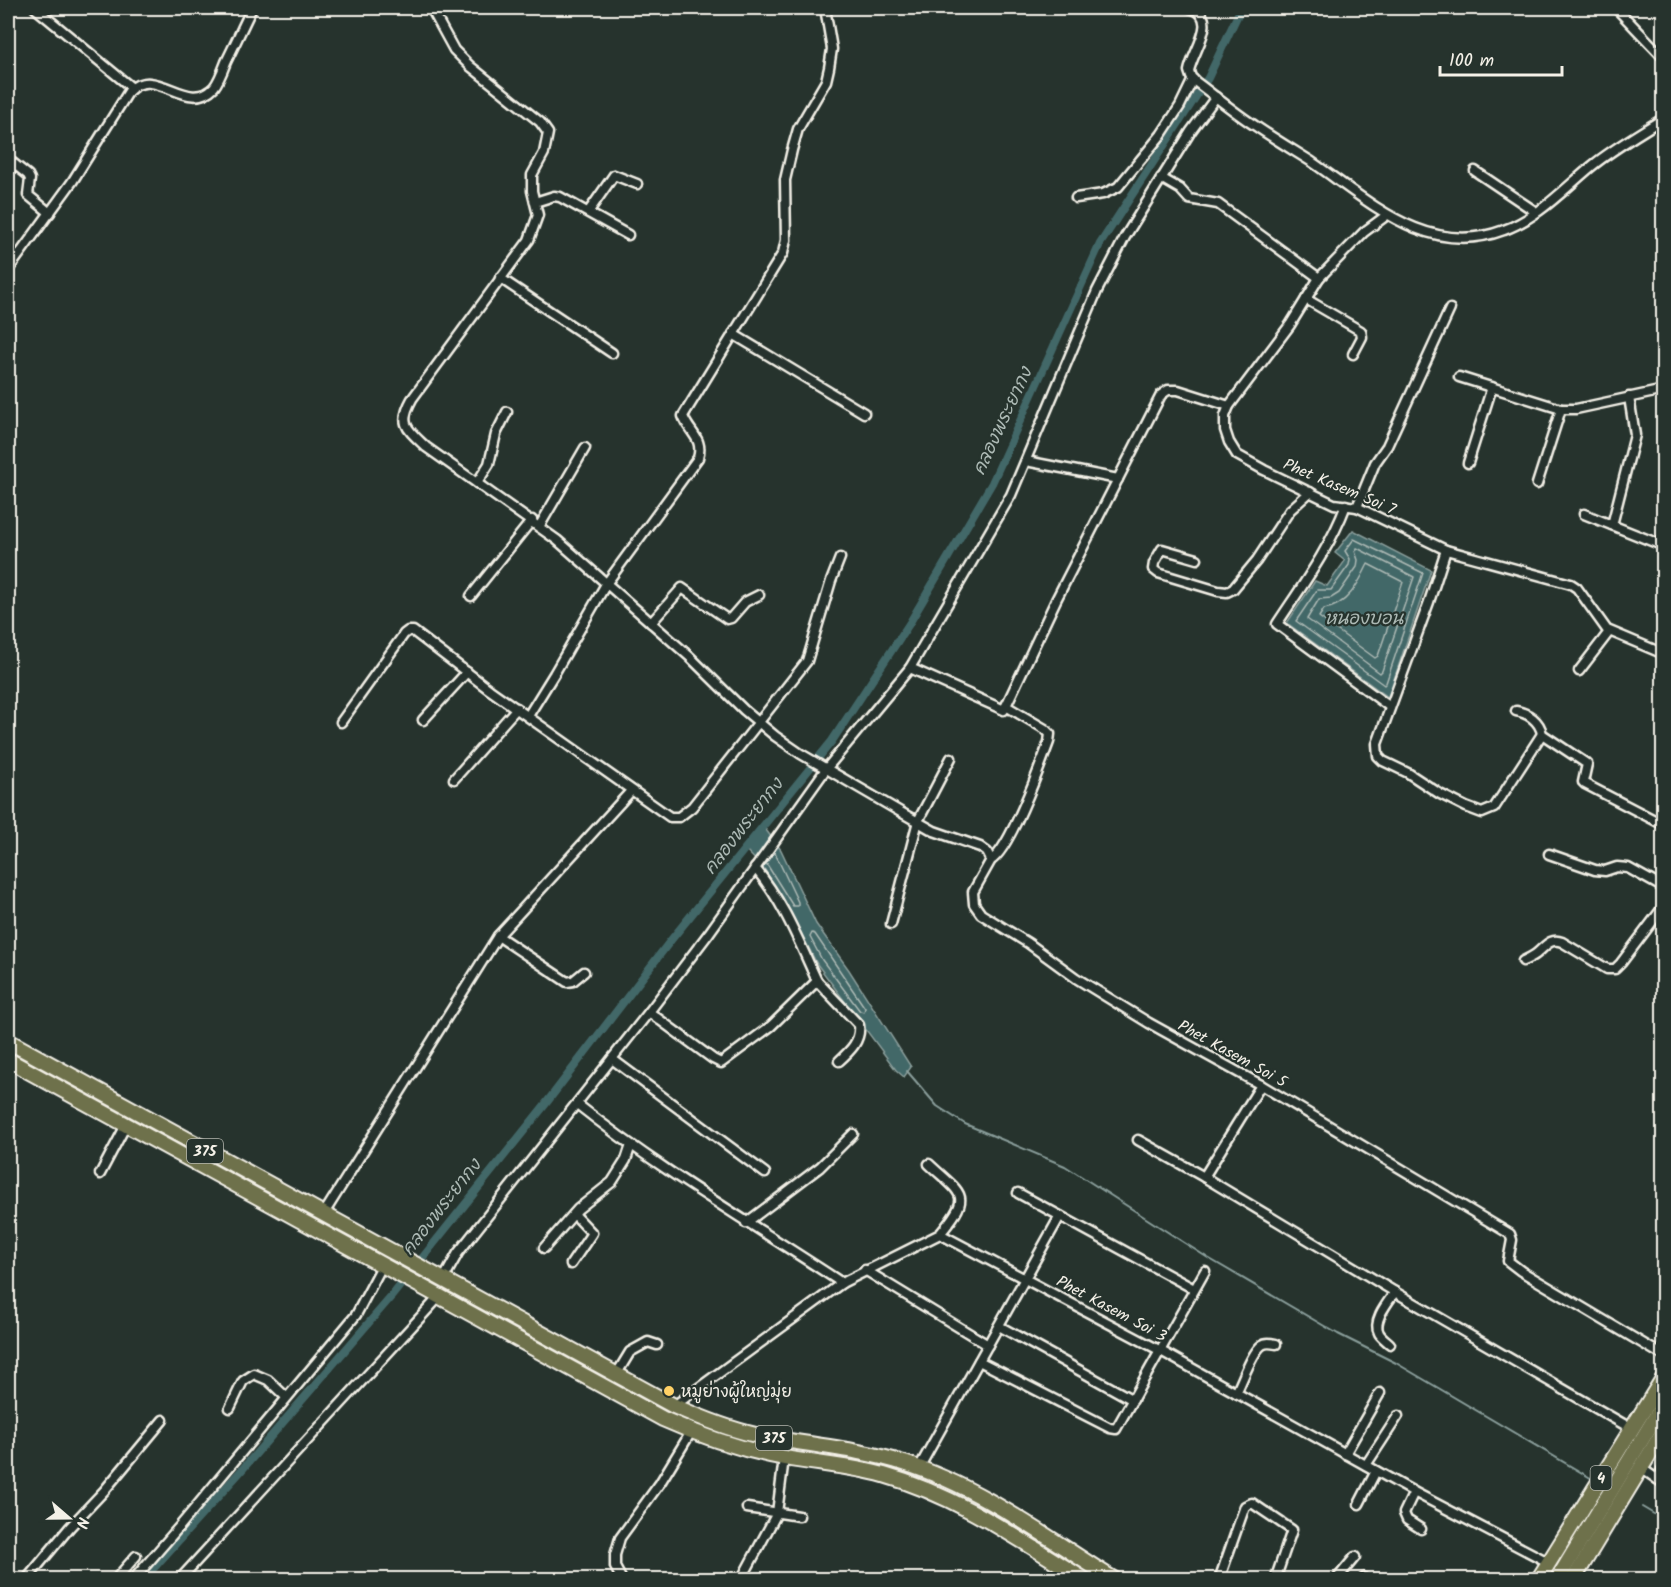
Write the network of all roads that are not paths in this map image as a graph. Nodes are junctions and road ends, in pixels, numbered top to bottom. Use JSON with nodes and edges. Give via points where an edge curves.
{"nodes":[{"id":1,"x":35,"y":8,"type":"edge"},
{"id":2,"x":252,"y":8,"type":"edge"},
{"id":3,"x":430,"y":8,"type":"edge"},
{"id":4,"x":825,"y":8,"type":"edge"},
{"id":5,"x":1190,"y":8,"type":"edge"},
{"id":6,"x":1616,"y":8,"type":"edge"},
{"id":7,"x":1664,"y":58,"type":"edge"},
{"id":8,"x":1194,"y":81,"type":"junction"},
{"id":9,"x":132,"y":88,"type":"junction"},
{"id":10,"x":1214,"y":95,"type":"junction"},
{"id":11,"x":1664,"y":118,"type":"edge"},
{"id":12,"x":8,"y":159,"type":"edge"},
{"id":13,"x":1475,"y":171,"type":"dead end"},
{"id":14,"x":1161,"y":178,"type":"junction"},
{"id":15,"x":637,"y":184,"type":"dead end"},
{"id":16,"x":1076,"y":198,"type":"dead end"},
{"id":17,"x":535,"y":202,"type":"junction"},
{"id":18,"x":589,"y":211,"type":"junction"},
{"id":19,"x":1536,"y":212,"type":"junction"},
{"id":20,"x":50,"y":213,"type":"junction"},
{"id":21,"x":1387,"y":215,"type":"junction"},
{"id":22,"x":628,"y":235,"type":"dead end"},
{"id":23,"x":8,"y":270,"type":"edge"},
{"id":24,"x":500,"y":278,"type":"junction"},
{"id":25,"x":1319,"y":278,"type":"junction"},
{"id":26,"x":1306,"y":298,"type":"junction"},
{"id":27,"x":1450,"y":309,"type":"dead end"},
{"id":28,"x":733,"y":334,"type":"junction"},
{"id":29,"x":612,"y":352,"type":"dead end"},
{"id":30,"x":1353,"y":354,"type":"dead end"},
{"id":31,"x":1459,"y":377,"type":"dead end"},
{"id":32,"x":1492,"y":387,"type":"junction"},
{"id":33,"x":1664,"y":390,"type":"edge"},
{"id":34,"x":1629,"y":398,"type":"junction"},
{"id":35,"x":1229,"y":406,"type":"junction"},
{"id":36,"x":1561,"y":409,"type":"junction"},
{"id":37,"x":507,"y":412,"type":"dead end"},
{"id":38,"x":864,"y":413,"type":"dead end"},
{"id":39,"x":585,"y":448,"type":"dead end"},
{"id":40,"x":1026,"y":461,"type":"junction"},
{"id":41,"x":1468,"y":463,"type":"dead end"},
{"id":42,"x":1118,"y":479,"type":"junction"},
{"id":43,"x":477,"y":483,"type":"junction"},
{"id":44,"x":1538,"y":484,"type":"dead end"},
{"id":45,"x":1310,"y":492,"type":"junction"},
{"id":46,"x":1346,"y":505,"type":"junction"},
{"id":47,"x":1357,"y":507,"type":"junction"},
{"id":48,"x":1584,"y":514,"type":"dead end"},
{"id":49,"x":535,"y":523,"type":"junction"},
{"id":50,"x":1612,"y":525,"type":"junction"},
{"id":51,"x":1664,"y":546,"type":"edge"},
{"id":52,"x":1446,"y":550,"type":"junction"},
{"id":53,"x":840,"y":558,"type":"dead end"},
{"id":54,"x":1197,"y":559,"type":"dead end"},
{"id":55,"x":606,"y":584,"type":"junction"},
{"id":56,"x":759,"y":595,"type":"dead end"},
{"id":57,"x":471,"y":596,"type":"dead end"},
{"id":58,"x":651,"y":623,"type":"junction"},
{"id":59,"x":1609,"y":632,"type":"junction"},
{"id":60,"x":1664,"y":654,"type":"edge"},
{"id":61,"x":909,"y":668,"type":"junction"},
{"id":62,"x":1579,"y":671,"type":"dead end"},
{"id":63,"x":467,"y":672,"type":"junction"},
{"id":64,"x":1006,"y":706,"type":"junction"},
{"id":65,"x":1390,"y":707,"type":"junction"},
{"id":66,"x":517,"y":708,"type":"junction"},
{"id":67,"x":1516,"y":711,"type":"dead end"},
{"id":68,"x":528,"y":716,"type":"junction"},
{"id":69,"x":423,"y":720,"type":"dead end"},
{"id":70,"x":341,"y":722,"type":"dead end"},
{"id":71,"x":760,"y":722,"type":"junction"},
{"id":72,"x":1542,"y":734,"type":"junction"},
{"id":73,"x":951,"y":758,"type":"dead end"},
{"id":74,"x":825,"y":768,"type":"junction"},
{"id":75,"x":454,"y":778,"type":"dead end"},
{"id":76,"x":631,"y":790,"type":"junction"},
{"id":77,"x":918,"y":821,"type":"junction"},
{"id":78,"x":1664,"y":825,"type":"edge"},
{"id":79,"x":1549,"y":854,"type":"dead end"},
{"id":80,"x":991,"y":860,"type":"junction"},
{"id":81,"x":755,"y":868,"type":"junction"},
{"id":82,"x":1664,"y":888,"type":"edge"},
{"id":83,"x":1664,"y":906,"type":"edge"},
{"id":84,"x":891,"y":924,"type":"dead end"},
{"id":85,"x":498,"y":936,"type":"junction"},
{"id":86,"x":1522,"y":961,"type":"dead end"},
{"id":87,"x":584,"y":972,"type":"dead end"},
{"id":88,"x":817,"y":981,"type":"junction"},
{"id":89,"x":649,"y":1012,"type":"junction"},
{"id":90,"x":8,"y":1041,"type":"edge"},
{"id":91,"x":612,"y":1059,"type":"junction"},
{"id":92,"x":8,"y":1060,"type":"edge"},
{"id":93,"x":839,"y":1061,"type":"dead end"},
{"id":94,"x":47,"y":1064,"type":"junction"},
{"id":95,"x":40,"y":1078,"type":"junction"},
{"id":96,"x":1261,"y":1085,"type":"junction"},
{"id":97,"x":577,"y":1104,"type":"junction"},
{"id":98,"x":126,"y":1125,"type":"junction"},
{"id":99,"x":853,"y":1134,"type":"dead end"},
{"id":100,"x":1138,"y":1140,"type":"dead end"},
{"id":101,"x":631,"y":1146,"type":"junction"},
{"id":102,"x":929,"y":1164,"type":"dead end"},
{"id":103,"x":765,"y":1173,"type":"dead end"},
{"id":104,"x":100,"y":1174,"type":"dead end"},
{"id":105,"x":1204,"y":1177,"type":"junction"},
{"id":106,"x":1018,"y":1193,"type":"dead end"},
{"id":107,"x":574,"y":1214,"type":"junction"},
{"id":108,"x":323,"y":1215,"type":"junction"},
{"id":109,"x":1060,"y":1216,"type":"junction"},
{"id":110,"x":746,"y":1223,"type":"junction"},
{"id":111,"x":940,"y":1233,"type":"junction"},
{"id":112,"x":544,"y":1248,"type":"dead end"},
{"id":113,"x":571,"y":1264,"type":"dead end"},
{"id":114,"x":388,"y":1269,"type":"junction"},
{"id":115,"x":866,"y":1270,"type":"junction"},
{"id":116,"x":1205,"y":1271,"type":"dead end"},
{"id":117,"x":441,"y":1279,"type":"junction"},
{"id":118,"x":1025,"y":1279,"type":"junction"},
{"id":119,"x":842,"y":1283,"type":"junction"},
{"id":120,"x":1194,"y":1289,"type":"junction"},
{"id":121,"x":1395,"y":1292,"type":"junction"},
{"id":122,"x":434,"y":1295,"type":"junction"},
{"id":123,"x":999,"y":1326,"type":"junction"},
{"id":124,"x":1276,"y":1344,"type":"dead end"},
{"id":125,"x":1390,"y":1344,"type":"dead end"},
{"id":126,"x":657,"y":1345,"type":"dead end"},
{"id":127,"x":988,"y":1345,"type":"junction"},
{"id":128,"x":1161,"y":1351,"type":"junction"},
{"id":129,"x":1664,"y":1356,"type":"edge"},
{"id":130,"x":979,"y":1361,"type":"junction"},
{"id":131,"x":616,"y":1375,"type":"junction"},
{"id":132,"x":1664,"y":1377,"type":"edge"},
{"id":133,"x":1236,"y":1393,"type":"junction"},
{"id":134,"x":1380,"y":1393,"type":"dead end"},
{"id":135,"x":286,"y":1397,"type":"junction"},
{"id":136,"x":1133,"y":1400,"type":"junction"},
{"id":137,"x":1664,"y":1403,"type":"edge"},
{"id":138,"x":674,"y":1407,"type":"junction"},
{"id":139,"x":230,"y":1408,"type":"dead end"},
{"id":140,"x":1398,"y":1416,"type":"dead end"},
{"id":141,"x":163,"y":1420,"type":"dead end"},
{"id":142,"x":1632,"y":1429,"type":"junction"},
{"id":143,"x":691,"y":1432,"type":"junction"},
{"id":144,"x":1661,"y":1440,"type":"edge"},
{"id":145,"x":1345,"y":1454,"type":"junction"},
{"id":146,"x":784,"y":1458,"type":"junction"},
{"id":147,"x":1365,"y":1465,"type":"junction"},
{"id":148,"x":919,"y":1468,"type":"junction"},
{"id":149,"x":1641,"y":1468,"type":"junction"},
{"id":150,"x":1664,"y":1468,"type":"edge"},
{"id":151,"x":1376,"y":1471,"type":"junction"},
{"id":152,"x":1660,"y":1481,"type":"edge"},
{"id":153,"x":1414,"y":1492,"type":"junction"},
{"id":154,"x":1359,"y":1504,"type":"dead end"},
{"id":155,"x":747,"y":1508,"type":"dead end"},
{"id":156,"x":777,"y":1513,"type":"junction"},
{"id":157,"x":799,"y":1516,"type":"dead end"},
{"id":158,"x":1420,"y":1529,"type":"dead end"},
{"id":159,"x":136,"y":1556,"type":"dead end"},
{"id":160,"x":1354,"y":1557,"type":"dead end"},
{"id":161,"x":1548,"y":1562,"type":"junction"},
{"id":162,"x":1084,"y":1579,"type":"edge"},
{"id":163,"x":26,"y":1580,"type":"edge"},
{"id":164,"x":115,"y":1580,"type":"edge"},
{"id":165,"x":133,"y":1580,"type":"edge"},
{"id":166,"x":179,"y":1580,"type":"edge"},
{"id":167,"x":622,"y":1580,"type":"edge"},
{"id":168,"x":741,"y":1580,"type":"edge"},
{"id":169,"x":1115,"y":1580,"type":"edge"},
{"id":170,"x":1219,"y":1580,"type":"edge"},
{"id":171,"x":1275,"y":1580,"type":"edge"},
{"id":172,"x":1336,"y":1580,"type":"edge"},
{"id":173,"x":1538,"y":1580,"type":"edge"},
{"id":174,"x":1557,"y":1580,"type":"edge"},
{"id":175,"x":1573,"y":1580,"type":"edge"}],
"edges":[{"from":1,"to":9,"type":"street"},
{"from":2,"to":9,"type":"street","via":[[214,86],[202,95],[189,96],[152,82]]},
{"from":3,"to":17,"type":"street","via":[[454,50],[548,133],[544,153],[532,175]]},
{"from":4,"to":28,"type":"street","via":[[831,49],[829,68],[826,81],[798,129],[792,150],[785,180],[783,253]]},
{"from":5,"to":8,"type":"street","via":[[1201,12],[1206,26],[1190,64]]},
{"from":6,"to":7,"type":"street"},
{"from":8,"to":10,"type":"street"},
{"from":8,"to":16,"type":"street","via":[[1161,135],[1118,187]]},
{"from":9,"to":20,"type":"street"},
{"from":10,"to":14,"type":"street"},
{"from":10,"to":21,"type":"street"},
{"from":11,"to":19,"type":"street","via":[[1594,165]]},
{"from":12,"to":20,"type":"street","via":[[28,175],[28,195]]},
{"from":13,"to":19,"type":"street"},
{"from":14,"to":25,"type":"street","via":[[1189,199],[1218,204]]},
{"from":14,"to":40,"type":"street","via":[[1097,291]]},
{"from":15,"to":18,"type":"street","via":[[614,175]]},
{"from":17,"to":18,"type":"street","via":[[560,197]]},
{"from":17,"to":24,"type":"street","via":[[538,215],[529,240]]},
{"from":18,"to":22,"type":"street"},
{"from":19,"to":21,"type":"street","via":[[1505,230],[1457,239],[1426,232]]},
{"from":20,"to":23,"type":"street"},
{"from":21,"to":25,"type":"street","via":[[1364,232]]},
{"from":24,"to":29,"type":"street"},
{"from":24,"to":43,"type":"street","via":[[405,412],[404,423],[411,433]]},
{"from":25,"to":26,"type":"street"},
{"from":26,"to":30,"type":"street","via":[[1361,331]]},
{"from":26,"to":35,"type":"street"},
{"from":27,"to":47,"type":"street"},
{"from":28,"to":38,"type":"street"},
{"from":28,"to":55,"type":"street","via":[[683,416],[698,439],[698,458]]},
{"from":31,"to":32,"type":"street"},
{"from":32,"to":36,"type":"street"},
{"from":32,"to":41,"type":"street"},
{"from":33,"to":34,"type":"street"},
{"from":34,"to":36,"type":"street"},
{"from":34,"to":50,"type":"street","via":[[1635,435]]},
{"from":35,"to":42,"type":"street","via":[[1168,390],[1161,395]]},
{"from":35,"to":45,"type":"street","name":"Phet Kasem Soi 7","via":[[1225,430],[1237,455]]},
{"from":36,"to":44,"type":"street"},
{"from":37,"to":43,"type":"street","via":[[496,434],[489,464]]},
{"from":39,"to":49,"type":"street"},
{"from":40,"to":42,"type":"street"},
{"from":40,"to":61,"type":"street","via":[[999,517]]},
{"from":42,"to":64,"type":"street"},
{"from":43,"to":49,"type":"street"},
{"from":45,"to":46,"type":"street","name":"Phet Kasem Soi 7","via":[[1334,504]]},
{"from":45,"to":54,"type":"street","via":[[1290,510],[1233,589],[1218,591],[1153,569],[1162,549]]},
{"from":46,"to":47,"type":"street","name":"Phet Kasem Soi 7"},
{"from":46,"to":65,"type":"street","via":[[1324,550],[1277,624]]},
{"from":47,"to":52,"type":"street","name":"Phet Kasem Soi 7"},
{"from":48,"to":50,"type":"street"},
{"from":49,"to":55,"type":"street"},
{"from":49,"to":57,"type":"street"},
{"from":50,"to":51,"type":"street"},
{"from":52,"to":59,"type":"street","name":"Phet Kasem Soi 7","via":[[1571,584]]},
{"from":52,"to":65,"type":"street"},
{"from":53,"to":71,"type":"street","via":[[807,661]]},
{"from":55,"to":58,"type":"street"},
{"from":55,"to":68,"type":"street"},
{"from":56,"to":58,"type":"street","via":[[727,619],[682,588]]},
{"from":58,"to":71,"type":"street"},
{"from":59,"to":60,"type":"street","name":"Phet Kasem Soi 7"},
{"from":59,"to":62,"type":"street"},
{"from":61,"to":64,"type":"street","via":[[1004,710]]},
{"from":61,"to":74,"type":"street"},
{"from":63,"to":66,"type":"street"},
{"from":63,"to":69,"type":"street"},
{"from":63,"to":70,"type":"street","via":[[408,631]]},
{"from":64,"to":80,"type":"street","name":"Phet Kasem Soi 5","via":[[1050,734],[1014,827],[997,857]]},
{"from":65,"to":72,"type":"street","via":[[1377,744],[1378,756],[1440,794],[1482,813],[1497,804]]},
{"from":66,"to":68,"type":"street"},
{"from":66,"to":75,"type":"street"},
{"from":67,"to":72,"type":"street","via":[[1536,721]]},
{"from":68,"to":76,"type":"street"},
{"from":71,"to":74,"type":"street"},
{"from":71,"to":76,"type":"street","via":[[692,807],[679,817],[670,817]]},
{"from":72,"to":78,"type":"street","via":[[1587,764],[1583,782]]},
{"from":73,"to":77,"type":"street"},
{"from":74,"to":77,"type":"street"},
{"from":74,"to":81,"type":"street"},
{"from":76,"to":85,"type":"street"},
{"from":77,"to":80,"type":"street","via":[[934,831],[980,847]]},
{"from":77,"to":84,"type":"street"},
{"from":79,"to":82,"type":"street","via":[[1595,870],[1628,868]]},
{"from":80,"to":96,"type":"street","name":"Phet Kasem Soi 5","via":[[973,892],[974,904],[981,914],[1149,1023]]},
{"from":81,"to":88,"type":"street","via":[[780,904]]},
{"from":81,"to":89,"type":"street"},
{"from":83,"to":86,"type":"street","via":[[1615,969],[1607,969],[1558,940]]},
{"from":85,"to":87,"type":"street","via":[[567,982]]},
{"from":85,"to":108,"type":"street"},
{"from":88,"to":89,"type":"street","via":[[771,1026],[721,1063]]},
{"from":88,"to":93,"type":"street","via":[[859,1025],[858,1041]]},
{"from":89,"to":91,"type":"street"},
{"from":90,"to":94,"type":"main road","number":"375"},
{"from":91,"to":97,"type":"street"},
{"from":91,"to":103,"type":"street"},
{"from":92,"to":95,"type":"main road","number":"375"},
{"from":94,"to":95,"type":"main road"},
{"from":94,"to":108,"type":"main road","number":"375"},
{"from":95,"to":98,"type":"main road","number":"375"},
{"from":96,"to":105,"type":"street"},
{"from":96,"to":129,"type":"street","name":"Phet Kasem Soi 5","via":[[1510,1234],[1508,1261]]},
{"from":97,"to":101,"type":"street"},
{"from":97,"to":117,"type":"street"},
{"from":98,"to":104,"type":"street"},
{"from":98,"to":114,"type":"main road","number":"375"},
{"from":99,"to":110,"type":"street","via":[[820,1167]]},
{"from":100,"to":105,"type":"street"},
{"from":101,"to":107,"type":"street","via":[[612,1182]]},
{"from":101,"to":110,"type":"street"},
{"from":102,"to":111,"type":"street","via":[[959,1194],[961,1201]]},
{"from":105,"to":121,"type":"street"},
{"from":106,"to":109,"type":"street"},
{"from":107,"to":112,"type":"street"},
{"from":107,"to":113,"type":"street","via":[[592,1233]]},
{"from":108,"to":117,"type":"main road","number":"375"},
{"from":109,"to":118,"type":"street"},
{"from":109,"to":120,"type":"street"},
{"from":110,"to":119,"type":"street"},
{"from":111,"to":115,"type":"street"},
{"from":111,"to":118,"type":"street","name":"Phet Kasem Soi 3"},
{"from":114,"to":122,"type":"main road","number":"375"},
{"from":114,"to":135,"type":"street","via":[[356,1315]]},
{"from":115,"to":119,"type":"street"},
{"from":115,"to":127,"type":"street"},
{"from":116,"to":120,"type":"street"},
{"from":117,"to":131,"type":"main road","number":"375"},
{"from":118,"to":123,"type":"street"},
{"from":118,"to":128,"type":"street","name":"Phet Kasem Soi 3"},
{"from":119,"to":138,"type":"street"},
{"from":120,"to":128,"type":"street"},
{"from":121,"to":125,"type":"street","via":[[1377,1324],[1378,1332]]},
{"from":121,"to":142,"type":"street"},
{"from":122,"to":143,"type":"main road","number":"375"},
{"from":122,"to":166,"type":"street"},
{"from":123,"to":127,"type":"street"},
{"from":123,"to":136,"type":"street"},
{"from":124,"to":133,"type":"street","via":[[1263,1344],[1256,1351]]},
{"from":126,"to":131,"type":"street","via":[[648,1342],[633,1350]]},
{"from":127,"to":130,"type":"street"},
{"from":128,"to":133,"type":"street","name":"Phet Kasem Soi 3"},
{"from":128,"to":136,"type":"street"},
{"from":130,"to":136,"type":"street","via":[[1113,1430]]},
{"from":130,"to":148,"type":"street"},
{"from":131,"to":138,"type":"main road","number":"375"},
{"from":132,"to":142,"type":"main road","number":"4"},
{"from":133,"to":145,"type":"street","name":"Phet Kasem Soi 3"},
{"from":134,"to":145,"type":"street"},
{"from":135,"to":139,"type":"street","via":[[268,1380],[254,1374],[243,1381]]},
{"from":135,"to":165,"type":"street"},
{"from":137,"to":174,"type":"main road"},
{"from":138,"to":148,"type":"main road","number":"375","via":[[741,1431],[860,1452]]},
{"from":140,"to":147,"type":"street"},
{"from":141,"to":163,"type":"street"},
{"from":142,"to":161,"type":"main road","number":"4"},
{"from":143,"to":146,"type":"main road","number":"375"},
{"from":143,"to":167,"type":"street","via":[[620,1538],[615,1567]]},
{"from":144,"to":149,"type":"main road","number":"4"},
{"from":145,"to":147,"type":"street","name":"Phet Kasem Soi 3"},
{"from":146,"to":156,"type":"street"},
{"from":146,"to":162,"type":"main road","number":"375","via":[[882,1475],[937,1494],[982,1516]]},
{"from":147,"to":151,"type":"street","name":"Phet Kasem Soi 3"},
{"from":148,"to":169,"type":"main road","number":"375","via":[[988,1500]]},
{"from":149,"to":152,"type":"street"},
{"from":149,"to":175,"type":"main road","number":"4"},
{"from":150,"to":152,"type":"street"},
{"from":151,"to":153,"type":"street","name":"Phet Kasem Soi 3"},
{"from":151,"to":154,"type":"street"},
{"from":153,"to":158,"type":"street","via":[[1404,1513]]},
{"from":153,"to":161,"type":"street","name":"Phet Kasem Soi 3"},
{"from":155,"to":156,"type":"street"},
{"from":156,"to":157,"type":"street"},
{"from":156,"to":168,"type":"street"},
{"from":159,"to":164,"type":"street"},
{"from":160,"to":172,"type":"street"},
{"from":161,"to":173,"type":"main road","number":"4"},
{"from":170,"to":171,"type":"street","via":[[1245,1506],[1252,1503],[1292,1530]]}]}
